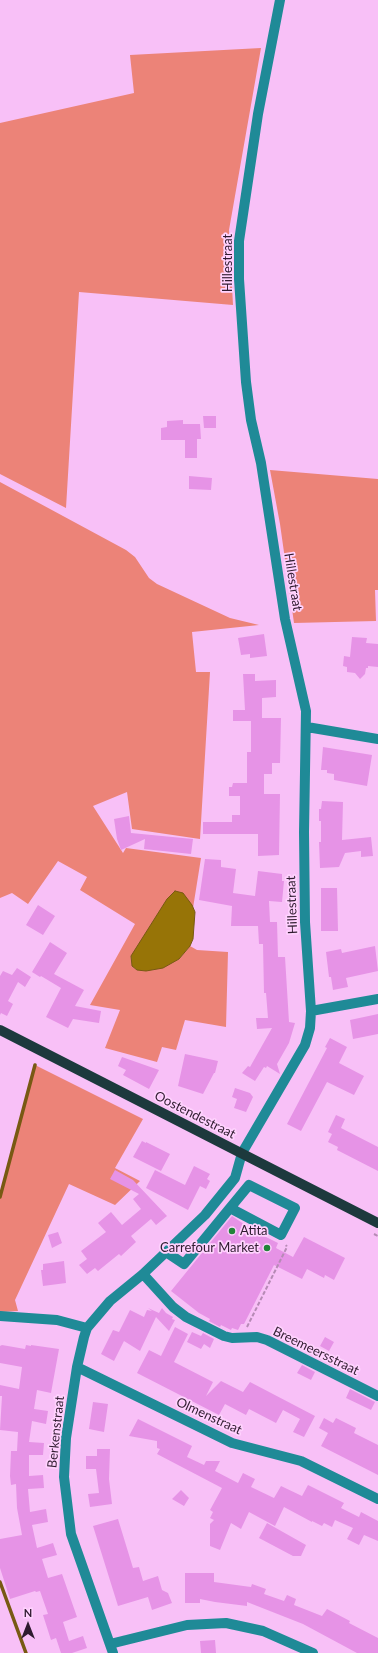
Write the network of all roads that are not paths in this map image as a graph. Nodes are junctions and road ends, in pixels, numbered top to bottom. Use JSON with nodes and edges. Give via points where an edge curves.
{"nodes":[{"id":1,"x":280,"y":0,"type":"edge"},
{"id":2,"x":307,"y":727,"type":"junction"},
{"id":3,"x":378,"y":739,"type":"edge"},
{"id":4,"x":378,"y":999,"type":"edge"},
{"id":5,"x":311,"y":1011,"type":"junction"},
{"id":6,"x":0,"y":1030,"type":"edge"},
{"id":7,"x":242,"y":1153,"type":"junction"},
{"id":8,"x":230,"y":1208,"type":"junction"},
{"id":9,"x":378,"y":1223,"type":"edge"},
{"id":10,"x":166,"y":1252,"type":"junction"},
{"id":11,"x":143,"y":1274,"type":"junction"},
{"id":12,"x":0,"y":1316,"type":"edge"},
{"id":13,"x":87,"y":1328,"type":"junction"},
{"id":14,"x":77,"y":1367,"type":"junction"},
{"id":15,"x":378,"y":1396,"type":"edge"},
{"id":16,"x":378,"y":1499,"type":"edge"},
{"id":17,"x":112,"y":1648,"type":"edge"},
{"id":18,"x":313,"y":1653,"type":"edge"}],
"edges":[{"from":1,"to":2,"type":"street","name":"Hillestraat","via":[[258,114],[239,241],[239,279],[251,420],[261,463],[285,619],[306,711]]},
{"from":2,"to":3,"type":"street"},
{"from":2,"to":5,"type":"street","name":"Hillestraat","via":[[305,922]]},
{"from":4,"to":5,"type":"street"},
{"from":5,"to":7,"type":"street","name":"Hillestraat","via":[[305,1045]]},
{"from":6,"to":7,"type":"main road","name":"Oostendestraat"},
{"from":7,"to":9,"type":"main road","name":"Oostendestraat"},
{"from":7,"to":10,"type":"street","name":"Hillestraat","via":[[235,1178],[205,1215]]},
{"from":8,"to":8,"type":"street","via":[[281,1235],[295,1208],[249,1185]]},
{"from":8,"to":10,"type":"street","via":[[184,1264]]},
{"from":10,"to":11,"type":"street","name":"Hillestraat"},
{"from":11,"to":13,"type":"street","name":"Hillestraat","via":[[110,1301]]},
{"from":11,"to":15,"type":"street","name":"Breemeersstraat","via":[[173,1307],[186,1317],[224,1336],[257,1337],[267,1340]]},
{"from":12,"to":13,"type":"street","via":[[57,1320]]},
{"from":13,"to":14,"type":"street","name":"Berkenstraat"},
{"from":14,"to":16,"type":"street","name":"Olmenstraat","via":[[232,1443],[301,1460]]},
{"from":14,"to":17,"type":"street","name":"Berkenstraat","via":[[66,1438],[64,1477],[70,1527]]},
{"from":17,"to":18,"type":"street","via":[[187,1625],[226,1623],[263,1632]]}]}
